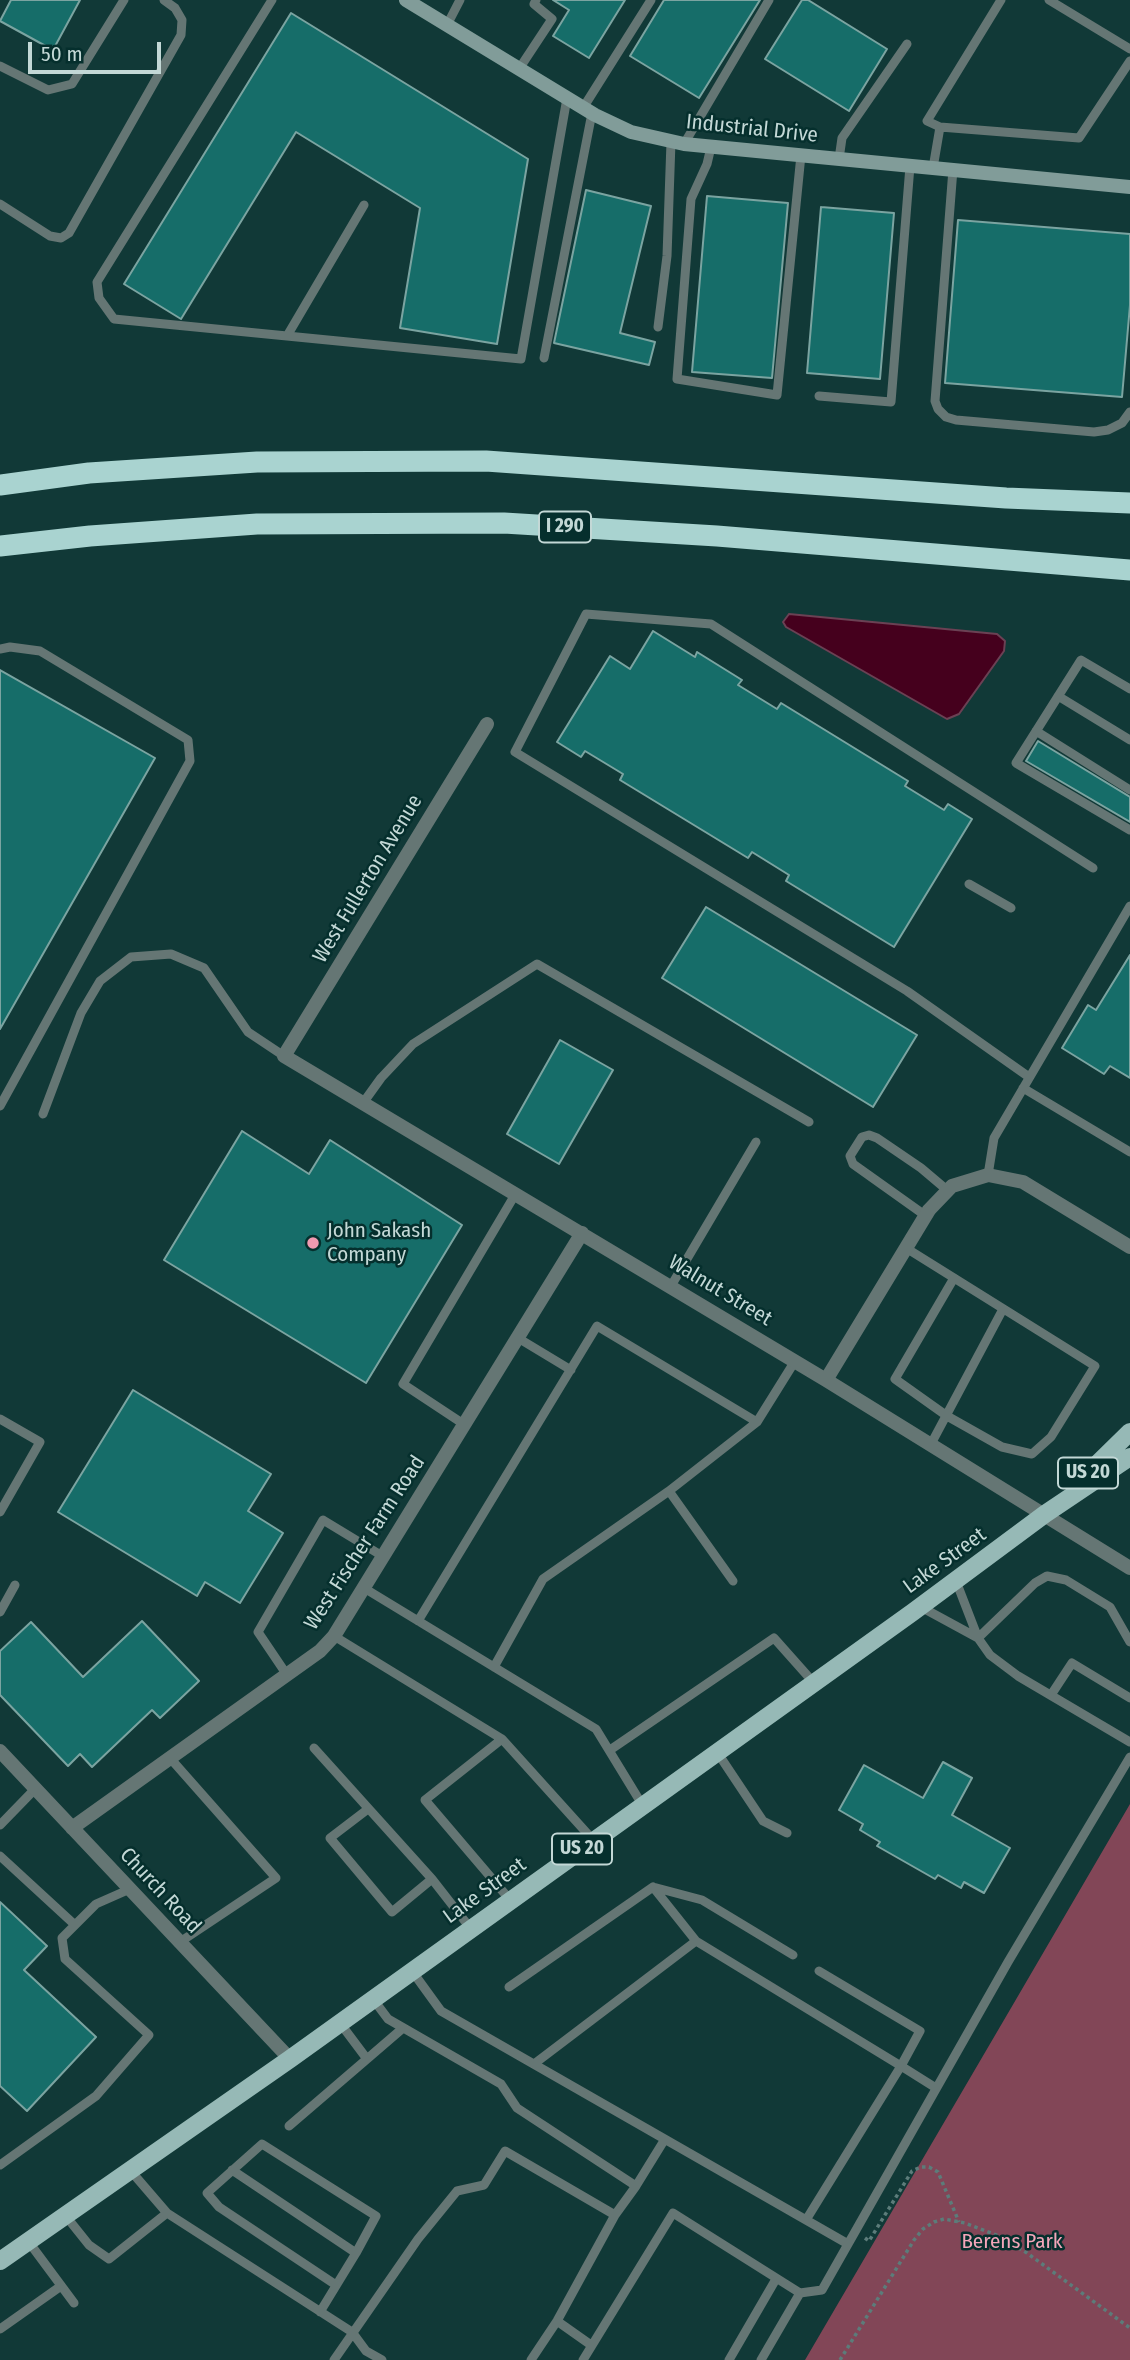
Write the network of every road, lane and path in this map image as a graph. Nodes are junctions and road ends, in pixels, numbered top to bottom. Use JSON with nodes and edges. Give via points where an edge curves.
{"nodes":[{"id":1,"x":124,"y":0,"type":"edge"},
{"id":2,"x":164,"y":0,"type":"edge"},
{"id":3,"x":272,"y":0,"type":"edge"},
{"id":4,"x":406,"y":0,"type":"edge"},
{"id":5,"x":460,"y":0,"type":"edge"},
{"id":6,"x":536,"y":0,"type":"edge"},
{"id":7,"x":651,"y":0,"type":"edge"},
{"id":8,"x":769,"y":0,"type":"edge"},
{"id":9,"x":1001,"y":0,"type":"edge"},
{"id":10,"x":1049,"y":0,"type":"edge"},
{"id":11,"x":447,"y":24,"type":"junction"},
{"id":12,"x":907,"y":44,"type":"dead end"},
{"id":13,"x":1130,"y":49,"type":"edge"},
{"id":14,"x":1130,"y":61,"type":"edge"},
{"id":15,"x":0,"y":66,"type":"edge"},
{"id":16,"x":519,"y":69,"type":"junction"},
{"id":17,"x":567,"y":98,"type":"junction"},
{"id":18,"x":588,"y":110,"type":"junction"},
{"id":19,"x":940,"y":127,"type":"junction"},
{"id":20,"x":677,"y":143,"type":"junction"},
{"id":21,"x":711,"y":147,"type":"junction"},
{"id":22,"x":801,"y":155,"type":"junction"},
{"id":23,"x":839,"y":159,"type":"junction"},
{"id":24,"x":911,"y":166,"type":"junction"},
{"id":25,"x":933,"y":168,"type":"junction"},
{"id":26,"x":953,"y":169,"type":"junction"},
{"id":27,"x":1130,"y":187,"type":"edge"},
{"id":28,"x":0,"y":204,"type":"edge"},
{"id":29,"x":364,"y":205,"type":"dead end"},
{"id":30,"x":658,"y":327,"type":"dead end"},
{"id":31,"x":287,"y":336,"type":"junction"},
{"id":32,"x":544,"y":358,"type":"dead end"},
{"id":33,"x":819,"y":396,"type":"dead end"},
{"id":34,"x":1130,"y":412,"type":"edge"},
{"id":35,"x":0,"y":485,"type":"edge"},
{"id":36,"x":1130,"y":502,"type":"edge"},
{"id":37,"x":0,"y":547,"type":"edge"},
{"id":38,"x":1130,"y":570,"type":"edge"},
{"id":39,"x":0,"y":649,"type":"edge"},
{"id":40,"x":1130,"y":689,"type":"edge"},
{"id":41,"x":1058,"y":696,"type":"junction"},
{"id":42,"x":487,"y":724,"type":"dead end"},
{"id":43,"x":1036,"y":732,"type":"junction"},
{"id":44,"x":1130,"y":740,"type":"edge"},
{"id":45,"x":1130,"y":789,"type":"edge"},
{"id":46,"x":1130,"y":830,"type":"edge"},
{"id":47,"x":1093,"y":869,"type":"dead end"},
{"id":48,"x":970,"y":884,"type":"dead end"},
{"id":49,"x":1130,"y":906,"type":"edge"},
{"id":50,"x":1012,"y":908,"type":"dead end"},
{"id":51,"x":284,"y":1056,"type":"junction"},
{"id":52,"x":1030,"y":1077,"type":"junction"},
{"id":53,"x":1023,"y":1088,"type":"junction"},
{"id":54,"x":363,"y":1103,"type":"junction"},
{"id":55,"x":0,"y":1106,"type":"edge"},
{"id":56,"x":43,"y":1115,"type":"dead end"},
{"id":57,"x":809,"y":1122,"type":"dead end"},
{"id":58,"x":756,"y":1142,"type":"dead end"},
{"id":59,"x":1130,"y":1152,"type":"edge"},
{"id":60,"x":988,"y":1175,"type":"junction"},
{"id":61,"x":947,"y":1191,"type":"junction"},
{"id":62,"x":516,"y":1193,"type":"junction"},
{"id":63,"x":926,"y":1216,"type":"junction"},
{"id":64,"x":582,"y":1233,"type":"junction"},
{"id":65,"x":1130,"y":1247,"type":"edge"},
{"id":66,"x":906,"y":1248,"type":"junction"},
{"id":67,"x":954,"y":1278,"type":"junction"},
{"id":68,"x":670,"y":1286,"type":"junction"},
{"id":69,"x":1003,"y":1309,"type":"junction"},
{"id":70,"x":517,"y":1338,"type":"junction"},
{"id":71,"x":795,"y":1361,"type":"junction"},
{"id":72,"x":571,"y":1370,"type":"junction"},
{"id":73,"x":826,"y":1380,"type":"junction"},
{"id":74,"x":947,"y":1416,"type":"junction"},
{"id":75,"x":0,"y":1419,"type":"edge"},
{"id":76,"x":757,"y":1422,"type":"junction"},
{"id":77,"x":465,"y":1425,"type":"junction"},
{"id":78,"x":1130,"y":1433,"type":"edge"},
{"id":79,"x":931,"y":1444,"type":"junction"},
{"id":80,"x":1130,"y":1457,"type":"edge"},
{"id":81,"x":669,"y":1491,"type":"junction"},
{"id":82,"x":0,"y":1512,"type":"edge"},
{"id":83,"x":1045,"y":1514,"type":"junction"},
{"id":84,"x":384,"y":1557,"type":"junction"},
{"id":85,"x":1130,"y":1567,"type":"edge"},
{"id":86,"x":733,"y":1581,"type":"dead end"},
{"id":87,"x":956,"y":1581,"type":"junction"},
{"id":88,"x":15,"y":1586,"type":"dead end"},
{"id":89,"x":364,"y":1588,"type":"junction"},
{"id":90,"x":921,"y":1607,"type":"junction"},
{"id":91,"x":0,"y":1612,"type":"edge"},
{"id":92,"x":418,"y":1621,"type":"junction"},
{"id":93,"x":334,"y":1636,"type":"junction"},
{"id":94,"x":978,"y":1638,"type":"junction"},
{"id":95,"x":1130,"y":1643,"type":"edge"},
{"id":96,"x":494,"y":1667,"type":"junction"},
{"id":97,"x":287,"y":1675,"type":"junction"},
{"id":98,"x":814,"y":1683,"type":"junction"},
{"id":99,"x":1051,"y":1695,"type":"junction"},
{"id":100,"x":1130,"y":1698,"type":"edge"},
{"id":101,"x":502,"y":1739,"type":"junction"},
{"id":102,"x":1130,"y":1742,"type":"edge"},
{"id":103,"x":314,"y":1748,"type":"dead end"},
{"id":104,"x":610,"y":1750,"type":"junction"},
{"id":105,"x":0,"y":1751,"type":"edge"},
{"id":106,"x":718,"y":1752,"type":"junction"},
{"id":107,"x":1130,"y":1757,"type":"edge"},
{"id":108,"x":170,"y":1758,"type":"junction"},
{"id":109,"x":35,"y":1789,"type":"junction"},
{"id":110,"x":643,"y":1806,"type":"junction"},
{"id":111,"x":368,"y":1809,"type":"junction"},
{"id":112,"x":0,"y":1825,"type":"edge"},
{"id":113,"x":72,"y":1828,"type":"junction"},
{"id":114,"x":788,"y":1833,"type":"dead end"},
{"id":115,"x":594,"y":1841,"type":"junction"},
{"id":116,"x":0,"y":1856,"type":"edge"},
{"id":117,"x":432,"y":1879,"type":"junction"},
{"id":118,"x":653,"y":1886,"type":"junction"},
{"id":119,"x":130,"y":1889,"type":"junction"},
{"id":120,"x":511,"y":1901,"type":"junction"},
{"id":121,"x":75,"y":1925,"type":"junction"},
{"id":122,"x":471,"y":1929,"type":"junction"},
{"id":123,"x":696,"y":1941,"type":"junction"},
{"id":124,"x":180,"y":1942,"type":"junction"},
{"id":125,"x":793,"y":1955,"type":"dead end"},
{"id":126,"x":819,"y":1970,"type":"dead end"},
{"id":127,"x":412,"y":1971,"type":"junction"},
{"id":128,"x":509,"y":1987,"type":"dead end"},
{"id":129,"x":373,"y":1999,"type":"junction"},
{"id":130,"x":340,"y":2023,"type":"junction"},
{"id":131,"x":403,"y":2028,"type":"junction"},
{"id":132,"x":290,"y":2059,"type":"junction"},
{"id":133,"x":367,"y":2059,"type":"junction"},
{"id":134,"x":534,"y":2064,"type":"junction"},
{"id":135,"x":901,"y":2067,"type":"junction"},
{"id":136,"x":936,"y":2088,"type":"junction"},
{"id":137,"x":289,"y":2126,"type":"dead end"},
{"id":138,"x":665,"y":2139,"type":"junction"},
{"id":139,"x":0,"y":2165,"type":"edge"},
{"id":140,"x":130,"y":2170,"type":"junction"},
{"id":141,"x":232,"y":2170,"type":"junction"},
{"id":142,"x":636,"y":2186,"type":"junction"},
{"id":143,"x":167,"y":2213,"type":"junction"},
{"id":144,"x":65,"y":2215,"type":"junction"},
{"id":145,"x":615,"y":2215,"type":"junction"},
{"id":146,"x":806,"y":2220,"type":"junction"},
{"id":147,"x":959,"y":2222,"type":"junction"},
{"id":148,"x":28,"y":2241,"type":"junction"},
{"id":149,"x":869,"y":2241,"type":"dead end"},
{"id":150,"x":848,"y":2244,"type":"junction"},
{"id":151,"x":356,"y":2253,"type":"junction"},
{"id":152,"x":0,"y":2261,"type":"edge"},
{"id":153,"x":776,"y":2279,"type":"junction"},
{"id":154,"x":336,"y":2285,"type":"junction"},
{"id":155,"x":61,"y":2286,"type":"junction"},
{"id":156,"x":800,"y":2293,"type":"junction"},
{"id":157,"x":74,"y":2303,"type":"dead end"},
{"id":158,"x":320,"y":2312,"type":"junction"},
{"id":159,"x":557,"y":2321,"type":"junction"},
{"id":160,"x":1130,"y":2328,"type":"edge"},
{"id":161,"x":0,"y":2329,"type":"edge"},
{"id":162,"x":352,"y":2332,"type":"junction"},
{"id":163,"x":592,"y":2345,"type":"junction"},
{"id":164,"x":334,"y":2360,"type":"edge"},
{"id":165,"x":382,"y":2360,"type":"edge"},
{"id":166,"x":531,"y":2360,"type":"edge"},
{"id":167,"x":583,"y":2360,"type":"edge"},
{"id":168,"x":729,"y":2360,"type":"edge"},
{"id":169,"x":761,"y":2360,"type":"edge"},
{"id":170,"x":840,"y":2360,"type":"edge"}],
"edges":[{"from":1,"to":15,"type":"lane","via":[[72,84],[48,90]]},
{"from":2,"to":28,"type":"lane","via":[[182,20],[181,36],[69,233],[61,238],[50,236]]},
{"from":3,"to":31,"type":"lane","via":[[97,282],[99,298],[114,320]]},
{"from":4,"to":11,"type":"street","name":"Industrial Drive"},
{"from":5,"to":11,"type":"lane"},
{"from":6,"to":16,"type":"lane","via":[[534,4],[552,19]]},
{"from":7,"to":18,"type":"lane"},
{"from":8,"to":20,"type":"lane"},
{"from":9,"to":19,"type":"lane","via":[[926,121]]},
{"from":10,"to":13,"type":"lane"},
{"from":11,"to":16,"type":"street","name":"Industrial Drive"},
{"from":12,"to":23,"type":"lane","via":[[842,138]]},
{"from":14,"to":19,"type":"lane","via":[[1079,138]]},
{"from":16,"to":17,"type":"street","name":"Industrial Drive"},
{"from":17,"to":18,"type":"street","name":"Industrial Drive"},
{"from":17,"to":31,"type":"lane","via":[[521,359]]},
{"from":18,"to":20,"type":"street","name":"Industrial Drive","via":[[631,132]]},
{"from":18,"to":32,"type":"lane"},
{"from":19,"to":25,"type":"lane"},
{"from":20,"to":21,"type":"street","name":"Industrial Drive"},
{"from":20,"to":30,"type":"lane"},
{"from":21,"to":22,"type":"street","name":"Industrial Drive"},
{"from":21,"to":22,"type":"lane","via":[[691,199],[677,379],[777,395]]},
{"from":22,"to":23,"type":"street","name":"Industrial Drive"},
{"from":23,"to":24,"type":"street","name":"Industrial Drive"},
{"from":24,"to":25,"type":"street","name":"Industrial Drive"},
{"from":24,"to":33,"type":"lane","via":[[891,402]]},
{"from":25,"to":26,"type":"street","name":"Industrial Drive"},
{"from":26,"to":27,"type":"street","name":"Industrial Drive"},
{"from":26,"to":34,"type":"lane","via":[[935,401],[939,410],[956,420],[1094,432],[1122,423]]},
{"from":29,"to":31,"type":"lane"},
{"from":35,"to":36,"type":"highway","via":[[89,473],[257,462],[485,461],[1006,498]]},
{"from":37,"to":38,"type":"highway","number":"I 290","via":[[257,524],[503,523]]},
{"from":39,"to":55,"type":"lane","via":[[40,651],[188,740],[190,761]]},
{"from":40,"to":41,"type":"lane","via":[[1081,660]]},
{"from":41,"to":43,"type":"lane"},
{"from":41,"to":44,"type":"lane"},
{"from":42,"to":51,"type":"street","name":"West Fullerton Avenue"},
{"from":43,"to":45,"type":"lane"},
{"from":43,"to":46,"type":"lane","via":[[1016,763]]},
{"from":47,"to":52,"type":"lane","via":[[711,624],[586,614],[515,752],[907,991]]},
{"from":48,"to":50,"type":"lane"},
{"from":49,"to":52,"type":"lane"},
{"from":51,"to":54,"type":"street","name":"Walnut Street"},
{"from":51,"to":56,"type":"lane","via":[[248,1032],[204,968],[171,954],[131,957],[100,981],[81,1013]]},
{"from":52,"to":53,"type":"lane"},
{"from":53,"to":59,"type":"lane"},
{"from":53,"to":60,"type":"lane","via":[[994,1138]]},
{"from":54,"to":57,"type":"lane","via":[[413,1044],[537,964]]},
{"from":54,"to":62,"type":"street","name":"Walnut Street"},
{"from":58,"to":68,"type":"lane"},
{"from":60,"to":61,"type":"street"},
{"from":60,"to":65,"type":"street","via":[[1023,1182]]},
{"from":61,"to":63,"type":"street"},
{"from":61,"to":63,"type":"lane","via":[[877,1138],[862,1137],[850,1157],[853,1164]]},
{"from":62,"to":64,"type":"street","name":"Walnut Street"},
{"from":62,"to":77,"type":"lane","via":[[403,1384]]},
{"from":63,"to":66,"type":"street"},
{"from":64,"to":68,"type":"street","name":"Walnut Street"},
{"from":64,"to":70,"type":"street","name":"West Fischer Farm Road"},
{"from":66,"to":67,"type":"lane"},
{"from":66,"to":73,"type":"street"},
{"from":67,"to":69,"type":"lane"},
{"from":67,"to":74,"type":"lane","via":[[895,1379]]},
{"from":68,"to":71,"type":"street","name":"Walnut Street"},
{"from":69,"to":74,"type":"lane"},
{"from":69,"to":74,"type":"lane","via":[[1096,1366],[1051,1437],[1032,1454],[1002,1447]]},
{"from":70,"to":72,"type":"lane"},
{"from":70,"to":77,"type":"street","name":"West Fischer Farm Road"},
{"from":71,"to":73,"type":"street","name":"Walnut Street"},
{"from":71,"to":76,"type":"lane"},
{"from":72,"to":76,"type":"lane","via":[[597,1326]]},
{"from":72,"to":92,"type":"lane"},
{"from":73,"to":79,"type":"street","name":"Walnut Street"},
{"from":74,"to":79,"type":"lane"},
{"from":75,"to":82,"type":"lane","via":[[40,1442]]},
{"from":76,"to":81,"type":"lane"},
{"from":77,"to":84,"type":"street","name":"West Fischer Farm Road"},
{"from":78,"to":83,"type":"main road","number":"US 20"},
{"from":79,"to":83,"type":"street","name":"Walnut Street"},
{"from":80,"to":83,"type":"main road","name":"Lake Street","number":"US 20"},
{"from":81,"to":86,"type":"lane"},
{"from":81,"to":96,"type":"lane","via":[[543,1579]]},
{"from":83,"to":85,"type":"street","name":"Walnut Street"},
{"from":83,"to":87,"type":"main road","name":"Lake Street","number":"US 20"},
{"from":84,"to":89,"type":"street","name":"West Fischer Farm Road"},
{"from":84,"to":97,"type":"lane","via":[[323,1520],[258,1632]]},
{"from":87,"to":90,"type":"main road","name":"Lake Street","number":"US 20"},
{"from":87,"to":94,"type":"lane"},
{"from":88,"to":91,"type":"lane"},
{"from":89,"to":92,"type":"lane"},
{"from":89,"to":93,"type":"street","name":"West Fischer Farm Road"},
{"from":90,"to":94,"type":"lane"},
{"from":90,"to":98,"type":"main road","name":"Lake Street","number":"US 20"},
{"from":92,"to":96,"type":"lane"},
{"from":93,"to":97,"type":"street","name":"West Fischer Farm Road"},
{"from":93,"to":101,"type":"lane"},
{"from":94,"to":95,"type":"lane","via":[[1047,1576],[1066,1580],[1110,1607]]},
{"from":94,"to":99,"type":"lane","via":[[990,1655]]},
{"from":96,"to":104,"type":"lane","via":[[596,1730]]},
{"from":97,"to":108,"type":"street","name":"West Fischer Farm Road"},
{"from":98,"to":104,"type":"lane","via":[[774,1638]]},
{"from":98,"to":106,"type":"main road","name":"Lake Street","number":"US 20"},
{"from":99,"to":100,"type":"lane","via":[[1072,1663]]},
{"from":99,"to":102,"type":"lane"},
{"from":101,"to":115,"type":"lane"},
{"from":101,"to":120,"type":"lane","via":[[425,1800]]},
{"from":103,"to":111,"type":"lane"},
{"from":104,"to":110,"type":"lane"},
{"from":105,"to":109,"type":"street","name":"Church Road"},
{"from":106,"to":110,"type":"main road","name":"Lake Street","number":"US 20"},
{"from":106,"to":114,"type":"lane","via":[[763,1821]]},
{"from":107,"to":136,"type":"lane"},
{"from":108,"to":113,"type":"street","name":"West Fischer Farm Road"},
{"from":108,"to":124,"type":"lane","via":[[276,1878]]},
{"from":109,"to":112,"type":"lane"},
{"from":109,"to":113,"type":"street","name":"Church Road"},
{"from":110,"to":115,"type":"main road","name":"Lake Street","number":"US 20"},
{"from":111,"to":117,"type":"lane"},
{"from":111,"to":117,"type":"lane","via":[[330,1838],[392,1912]]},
{"from":113,"to":119,"type":"street","name":"Church Road"},
{"from":115,"to":120,"type":"main road","name":"Lake Street","number":"US 20"},
{"from":116,"to":121,"type":"lane"},
{"from":117,"to":122,"type":"lane"},
{"from":118,"to":123,"type":"lane"},
{"from":118,"to":125,"type":"lane","via":[[702,1900]]},
{"from":118,"to":128,"type":"lane"},
{"from":119,"to":121,"type":"lane","via":[[96,1904]]},
{"from":119,"to":124,"type":"street","name":"Church Road"},
{"from":120,"to":122,"type":"main road","name":"Lake Street","number":"US 20"},
{"from":121,"to":139,"type":"lane","via":[[62,1938],[65,1959],[149,2035],[96,2096]]},
{"from":122,"to":127,"type":"main road","name":"Lake Street","number":"US 20"},
{"from":123,"to":134,"type":"lane"},
{"from":123,"to":135,"type":"lane"},
{"from":124,"to":132,"type":"street","name":"Church Road"},
{"from":126,"to":135,"type":"lane","via":[[920,2031]]},
{"from":127,"to":129,"type":"main road","name":"Lake Street","number":"US 20"},
{"from":127,"to":134,"type":"lane","via":[[441,2011]]},
{"from":129,"to":130,"type":"main road","name":"Lake Street","number":"US 20"},
{"from":129,"to":131,"type":"lane","via":[[388,2019]]},
{"from":130,"to":132,"type":"main road","name":"Lake Street","number":"US 20"},
{"from":130,"to":133,"type":"lane"},
{"from":131,"to":133,"type":"lane"},
{"from":131,"to":142,"type":"lane","via":[[501,2084],[517,2108]]},
{"from":132,"to":140,"type":"main road","name":"Lake Street","number":"US 20"},
{"from":133,"to":137,"type":"lane"},
{"from":134,"to":138,"type":"lane"},
{"from":135,"to":136,"type":"lane"},
{"from":135,"to":146,"type":"lane"},
{"from":136,"to":150,"type":"lane"},
{"from":138,"to":142,"type":"lane"},
{"from":138,"to":146,"type":"lane"},
{"from":140,"to":143,"type":"lane"},
{"from":140,"to":144,"type":"main road","name":"Lake Street","number":"US 20"},
{"from":141,"to":151,"type":"lane"},
{"from":141,"to":151,"type":"lane","via":[[262,2144],[376,2216]]},
{"from":141,"to":154,"type":"lane","via":[[207,2193],[219,2207]]},
{"from":142,"to":145,"type":"lane"},
{"from":143,"to":144,"type":"lane","via":[[109,2259],[89,2245]]},
{"from":143,"to":158,"type":"lane"},
{"from":144,"to":148,"type":"main road","name":"Lake Street","number":"US 20"},
{"from":145,"to":159,"type":"lane"},
{"from":145,"to":162,"type":"lane","via":[[505,2151],[484,2185],[457,2191]]},
{"from":146,"to":150,"type":"lane"},
{"from":147,"to":149,"type":"path","via":[[938,2172],[921,2167],[912,2171]]},
{"from":147,"to":160,"type":"path","via":[[999,2236],[1027,2253]]},
{"from":147,"to":170,"type":"path","via":[[933,2221],[923,2229]]},
{"from":148,"to":152,"type":"main road","name":"Lake Street","number":"US 20"},
{"from":148,"to":155,"type":"lane"},
{"from":150,"to":156,"type":"lane","via":[[822,2290]]},
{"from":151,"to":154,"type":"lane"},
{"from":153,"to":156,"type":"lane"},
{"from":153,"to":163,"type":"lane","via":[[673,2213]]},
{"from":153,"to":168,"type":"lane"},
{"from":154,"to":158,"type":"lane"},
{"from":155,"to":157,"type":"lane"},
{"from":155,"to":161,"type":"lane"},
{"from":156,"to":169,"type":"lane"},
{"from":158,"to":162,"type":"lane"},
{"from":159,"to":163,"type":"lane"},
{"from":159,"to":166,"type":"lane"},
{"from":162,"to":164,"type":"lane"},
{"from":162,"to":165,"type":"lane","via":[[366,2351]]},
{"from":163,"to":167,"type":"lane"}]}
